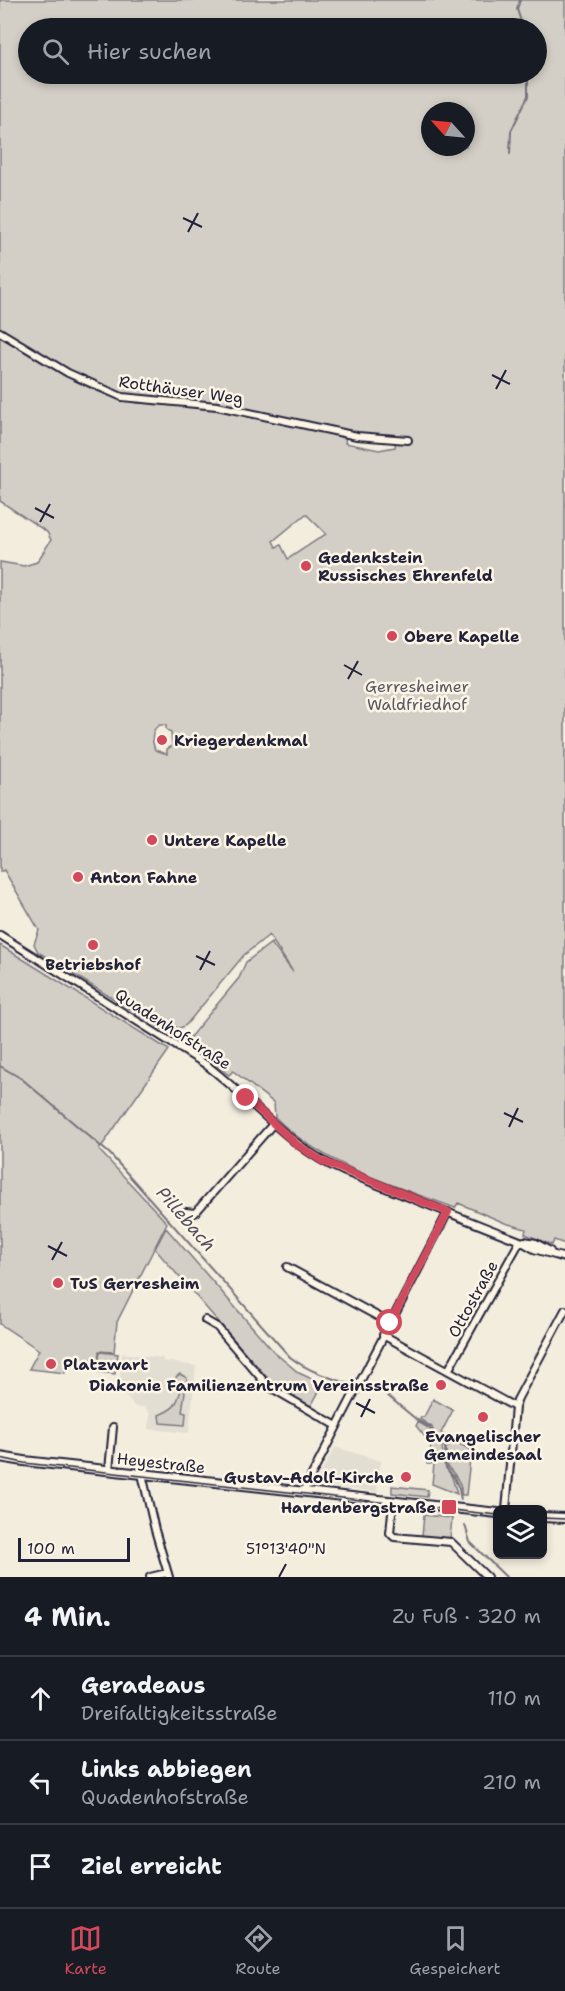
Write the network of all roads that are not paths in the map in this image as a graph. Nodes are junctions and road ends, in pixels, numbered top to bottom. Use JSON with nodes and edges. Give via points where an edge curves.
{"nodes":[{"id":1,"x":0,"y":332,"type":"edge"},
{"id":2,"x":408,"y":440,"type":"dead end"},
{"id":3,"x":0,"y":935,"type":"edge"},
{"id":4,"x":273,"y":1124,"type":"junction"},
{"id":5,"x":186,"y":1212,"type":"dead end"},
{"id":6,"x":448,"y":1212,"type":"junction"},
{"id":7,"x":520,"y":1240,"type":"junction"},
{"id":8,"x":565,"y":1258,"type":"edge"},
{"id":9,"x":287,"y":1267,"type":"dead end"},
{"id":10,"x":565,"y":1310,"type":"edge"},
{"id":11,"x":205,"y":1320,"type":"dead end"},
{"id":12,"x":390,"y":1323,"type":"junction"},
{"id":13,"x":383,"y":1335,"type":"junction"},
{"id":14,"x":449,"y":1370,"type":"junction"},
{"id":15,"x":515,"y":1407,"type":"junction"},
{"id":16,"x":337,"y":1426,"type":"junction"},
{"id":17,"x":113,"y":1427,"type":"dead end"},
{"id":18,"x":0,"y":1456,"type":"edge"},
{"id":19,"x":109,"y":1470,"type":"junction"},
{"id":20,"x":142,"y":1474,"type":"junction"},
{"id":21,"x":303,"y":1492,"type":"junction"},
{"id":22,"x":393,"y":1502,"type":"junction"},
{"id":23,"x":506,"y":1505,"type":"edge"},
{"id":24,"x":493,"y":1512,"type":"edge"},
{"id":25,"x":547,"y":1517,"type":"edge"},
{"id":26,"x":565,"y":1518,"type":"edge"},
{"id":27,"x":168,"y":1575,"type":"edge"},
{"id":28,"x":150,"y":1577,"type":"edge"},
{"id":29,"x":487,"y":1577,"type":"edge"}],
"edges":[{"from":1,"to":2,"type":"street","name":"Rotthäuser Weg","via":[[68,373],[122,397],[217,406],[357,436]]},
{"from":3,"to":4,"type":"street","name":"Quadenhofstraße","via":[[205,1064]]},
{"from":4,"to":5,"type":"street","via":[[195,1213]]},
{"from":4,"to":6,"type":"street","name":"Quadenhofstraße","via":[[326,1163]]},
{"from":6,"to":7,"type":"street","name":"Quadenhofstraße"},
{"from":6,"to":12,"type":"street"},
{"from":7,"to":8,"type":"street","name":"Quadenhofstraße","via":[[534,1249]]},
{"from":7,"to":14,"type":"street","name":"Ottostraße"},
{"from":9,"to":12,"type":"street"},
{"from":10,"to":15,"type":"street"},
{"from":11,"to":16,"type":"street","via":[[217,1327],[268,1386]]},
{"from":12,"to":13,"type":"street"},
{"from":13,"to":14,"type":"street"},
{"from":13,"to":16,"type":"street"},
{"from":14,"to":15,"type":"street"},
{"from":15,"to":23,"type":"street"},
{"from":16,"to":21,"type":"street"},
{"from":17,"to":19,"type":"street"},
{"from":18,"to":19,"type":"street","name":"Heyestraße"},
{"from":19,"to":20,"type":"street","name":"Heyestraße"},
{"from":20,"to":21,"type":"street","name":"Heyestraße"},
{"from":20,"to":27,"type":"street"},
{"from":21,"to":22,"type":"street","name":"Heyestraße"},
{"from":22,"to":24,"type":"street","name":"Heyestraße"},
{"from":22,"to":29,"type":"street","via":[[390,1533],[394,1537],[451,1542]]},
{"from":25,"to":26,"type":"street"},
{"from":27,"to":28,"type":"street"}]}
